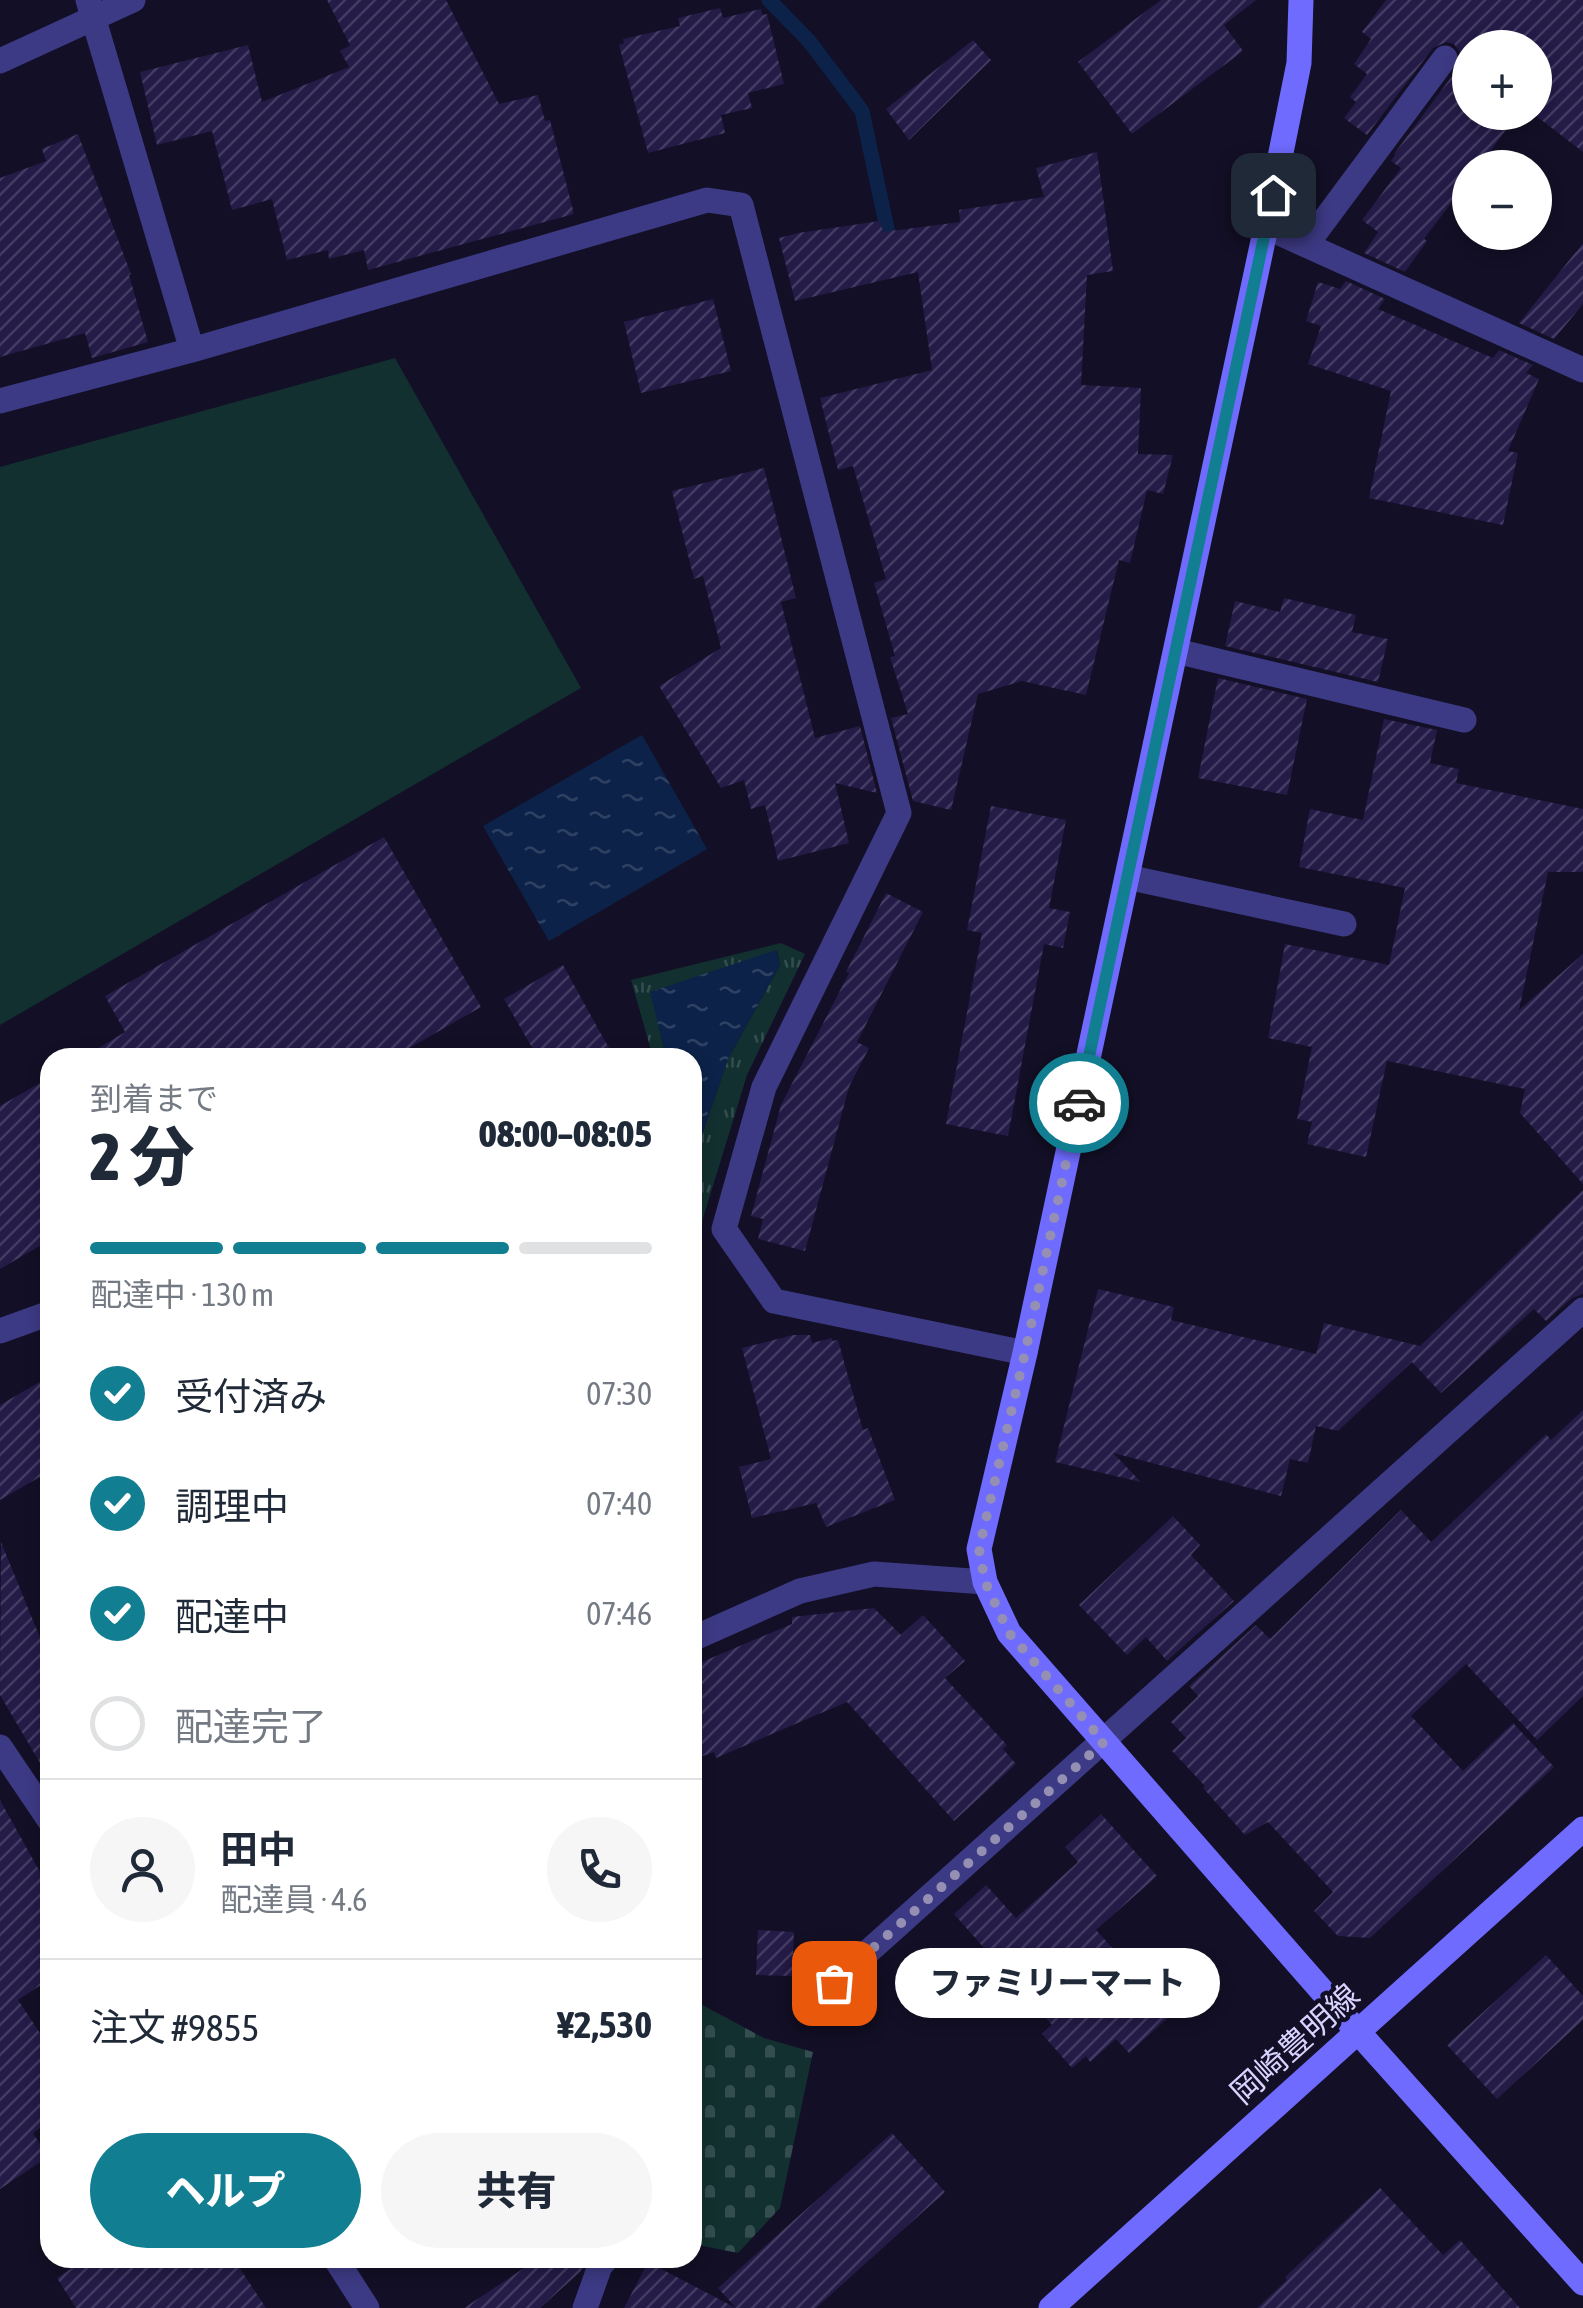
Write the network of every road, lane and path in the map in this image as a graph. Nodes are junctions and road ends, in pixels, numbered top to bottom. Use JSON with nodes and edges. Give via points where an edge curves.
{"nodes":[{"id":1,"x":134,"y":0,"type":"edge"},
{"id":2,"x":1301,"y":0,"type":"edge"},
{"id":3,"x":91,"y":9,"type":"edge"},
{"id":4,"x":1444,"y":58,"type":"dead end"},
{"id":5,"x":0,"y":60,"type":"edge"},
{"id":6,"x":1266,"y":227,"type":"junction"},
{"id":7,"x":1306,"y":245,"type":"junction"},
{"id":8,"x":192,"y":350,"type":"junction"},
{"id":9,"x":1583,"y":370,"type":"edge"},
{"id":10,"x":0,"y":401,"type":"edge"},
{"id":11,"x":1176,"y":651,"type":"junction"},
{"id":12,"x":1464,"y":720,"type":"dead end"},
{"id":13,"x":1128,"y":878,"type":"junction"},
{"id":14,"x":1344,"y":924,"type":"dead end"},
{"id":15,"x":1583,"y":1310,"type":"edge"},
{"id":16,"x":40,"y":1317,"type":"edge"},
{"id":17,"x":0,"y":1331,"type":"edge"},
{"id":18,"x":1025,"y":1353,"type":"junction"},
{"id":19,"x":985,"y":1582,"type":"junction"},
{"id":20,"x":702,"y":1635,"type":"edge"},
{"id":21,"x":1104,"y":1742,"type":"junction"},
{"id":22,"x":0,"y":1747,"type":"edge"},
{"id":23,"x":40,"y":1805,"type":"edge"},
{"id":24,"x":1583,"y":1828,"type":"edge"},
{"id":25,"x":811,"y":2003,"type":"dead end"},
{"id":26,"x":1358,"y":2032,"type":"junction"},
{"id":27,"x":341,"y":2268,"type":"edge"},
{"id":28,"x":599,"y":2268,"type":"edge"},
{"id":29,"x":1583,"y":2283,"type":"edge"},
{"id":30,"x":367,"y":2308,"type":"edge"},
{"id":31,"x":585,"y":2308,"type":"edge"},
{"id":32,"x":1051,"y":2308,"type":"edge"}],
"edges":[{"from":1,"to":3,"type":"street"},
{"from":2,"to":6,"type":"street","via":[[1299,63]]},
{"from":3,"to":5,"type":"street"},
{"from":3,"to":8,"type":"street"},
{"from":4,"to":7,"type":"street"},
{"from":6,"to":7,"type":"street"},
{"from":6,"to":11,"type":"street"},
{"from":7,"to":9,"type":"street"},
{"from":8,"to":10,"type":"street"},
{"from":8,"to":18,"type":"street","via":[[708,200],[740,205],[899,813],[764,1087],[724,1228],[774,1301]]},
{"from":11,"to":12,"type":"street"},
{"from":11,"to":13,"type":"street"},
{"from":13,"to":14,"type":"street"},
{"from":13,"to":18,"type":"street"},
{"from":15,"to":21,"type":"street"},
{"from":16,"to":17,"type":"street"},
{"from":18,"to":19,"type":"street","via":[[979,1549]]},
{"from":19,"to":20,"type":"street","via":[[874,1574],[800,1592]]},
{"from":19,"to":21,"type":"street","via":[[1009,1633]]},
{"from":21,"to":25,"type":"street"},
{"from":21,"to":26,"type":"street"},
{"from":22,"to":23,"type":"street"},
{"from":24,"to":26,"type":"street","name":"岡崎豊明線"},
{"from":26,"to":29,"type":"street"},
{"from":26,"to":32,"type":"street","name":"岡崎豊明線"},
{"from":27,"to":30,"type":"street"},
{"from":28,"to":31,"type":"street"}]}
